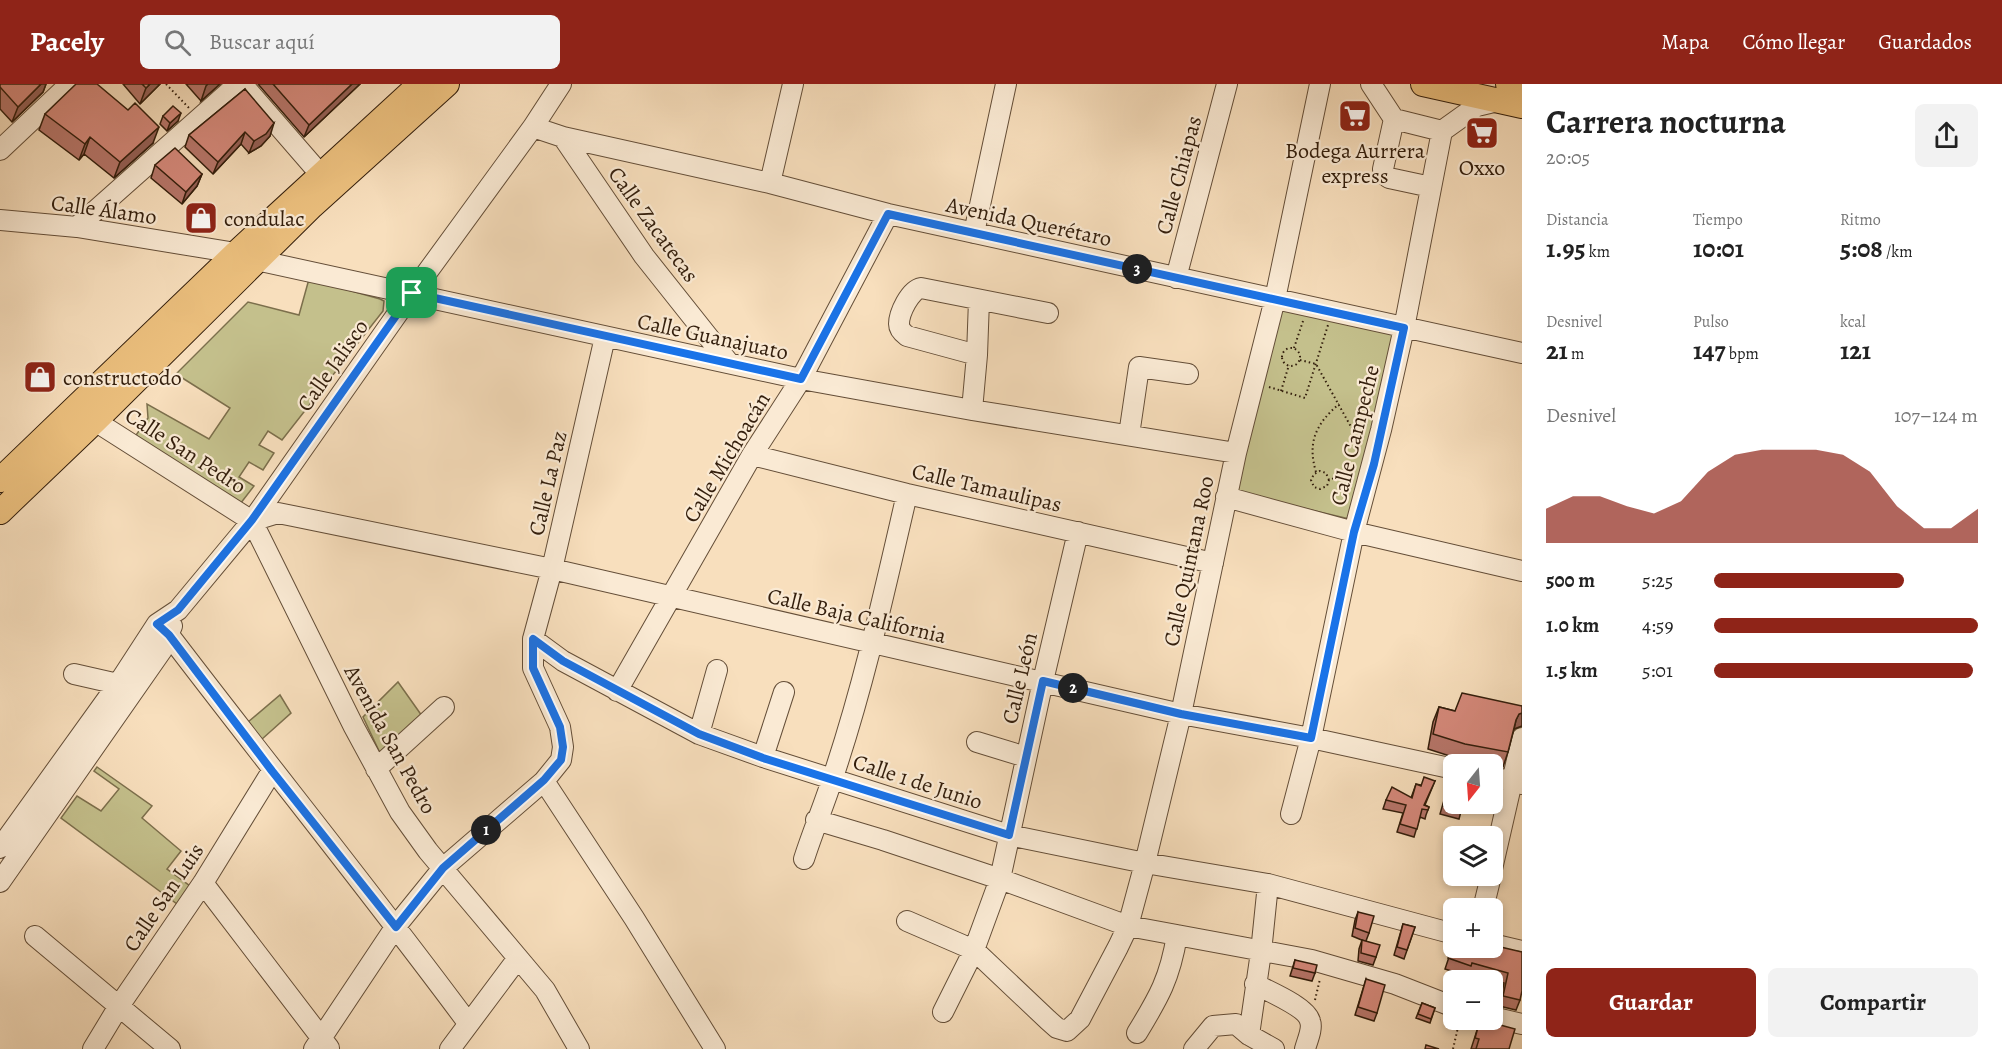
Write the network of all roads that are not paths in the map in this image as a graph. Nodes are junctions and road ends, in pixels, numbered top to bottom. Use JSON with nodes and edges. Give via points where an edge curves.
{"nodes":[{"id":1,"x":240,"y":84,"type":"edge"},
{"id":2,"x":420,"y":84,"type":"edge"},
{"id":3,"x":447,"y":84,"type":"edge"},
{"id":4,"x":561,"y":84,"type":"edge"},
{"id":5,"x":793,"y":84,"type":"edge"},
{"id":6,"x":1006,"y":84,"type":"edge"},
{"id":7,"x":1227,"y":84,"type":"edge"},
{"id":8,"x":1320,"y":84,"type":"edge"},
{"id":9,"x":1371,"y":84,"type":"edge"},
{"id":10,"x":1423,"y":84,"type":"edge"},
{"id":11,"x":62,"y":86,"type":"edge"},
{"id":12,"x":1522,"y":87,"type":"edge"},
{"id":13,"x":1510,"y":97,"type":"edge"},
{"id":14,"x":1394,"y":119,"type":"junction"},
{"id":15,"x":533,"y":127,"type":"junction"},
{"id":16,"x":1442,"y":130,"type":"junction"},
{"id":17,"x":563,"y":137,"type":"junction"},
{"id":18,"x":0,"y":150,"type":"edge"},
{"id":19,"x":321,"y":176,"type":"junction"},
{"id":20,"x":770,"y":183,"type":"junction"},
{"id":21,"x":1431,"y":187,"type":"junction"},
{"id":22,"x":888,"y":214,"type":"junction"},
{"id":23,"x":0,"y":220,"type":"edge"},
{"id":24,"x":77,"y":227,"type":"junction"},
{"id":25,"x":974,"y":233,"type":"junction"},
{"id":26,"x":246,"y":257,"type":"junction"},
{"id":27,"x":1176,"y":278,"type":"junction"},
{"id":28,"x":412,"y":293,"type":"junction"},
{"id":29,"x":1275,"y":299,"type":"junction"},
{"id":30,"x":980,"y":300,"type":"junction"},
{"id":31,"x":1047,"y":313,"type":"dead end"},
{"id":32,"x":1404,"y":328,"type":"junction"},
{"id":33,"x":605,"y":337,"type":"junction"},
{"id":34,"x":1522,"y":353,"type":"edge"},
{"id":35,"x":977,"y":355,"type":"junction"},
{"id":36,"x":729,"y":363,"type":"junction"},
{"id":37,"x":1188,"y":374,"type":"dead end"},
{"id":38,"x":801,"y":379,"type":"junction"},
{"id":39,"x":972,"y":410,"type":"junction"},
{"id":40,"x":95,"y":421,"type":"junction"},
{"id":41,"x":1129,"y":435,"type":"junction"},
{"id":42,"x":1236,"y":453,"type":"junction"},
{"id":43,"x":752,"y":455,"type":"junction"},
{"id":44,"x":0,"y":480,"type":"edge"},
{"id":45,"x":907,"y":494,"type":"junction"},
{"id":46,"x":1226,"y":497,"type":"junction"},
{"id":47,"x":0,"y":512,"type":"edge"},
{"id":48,"x":252,"y":520,"type":"junction"},
{"id":49,"x":1078,"y":532,"type":"junction"},
{"id":50,"x":1354,"y":532,"type":"junction"},
{"id":51,"x":1212,"y":563,"type":"junction"},
{"id":52,"x":552,"y":569,"type":"junction"},
{"id":53,"x":1522,"y":571,"type":"edge"},
{"id":54,"x":672,"y":598,"type":"junction"},
{"id":55,"x":163,"y":630,"type":"junction"},
{"id":56,"x":533,"y":639,"type":"junction"},
{"id":57,"x":872,"y":644,"type":"junction"},
{"id":58,"x":717,"y":670,"type":"dead end"},
{"id":59,"x":74,"y":674,"type":"dead end"},
{"id":60,"x":1043,"y":681,"type":"junction"},
{"id":61,"x":118,"y":684,"type":"junction"},
{"id":62,"x":617,"y":691,"type":"junction"},
{"id":63,"x":784,"y":692,"type":"dead end"},
{"id":64,"x":444,"y":707,"type":"dead end"},
{"id":65,"x":1181,"y":714,"type":"junction"},
{"id":66,"x":699,"y":734,"type":"junction"},
{"id":67,"x":1311,"y":738,"type":"junction"},
{"id":68,"x":1522,"y":738,"type":"edge"},
{"id":69,"x":978,"y":742,"type":"dead end"},
{"id":70,"x":1026,"y":757,"type":"junction"},
{"id":71,"x":763,"y":758,"type":"junction"},
{"id":72,"x":1443,"y":767,"type":"edge"},
{"id":73,"x":376,"y":769,"type":"junction"},
{"id":74,"x":272,"y":771,"type":"junction"},
{"id":75,"x":833,"y":779,"type":"junction"},
{"id":76,"x":544,"y":780,"type":"junction"},
{"id":77,"x":1517,"y":783,"type":"edge"},
{"id":78,"x":1291,"y":814,"type":"dead end"},
{"id":79,"x":816,"y":820,"type":"junction"},
{"id":80,"x":1503,"y":831,"type":"edge"},
{"id":81,"x":1009,"y":835,"type":"junction"},
{"id":82,"x":0,"y":848,"type":"edge"},
{"id":83,"x":804,"y":859,"type":"dead end"},
{"id":84,"x":1144,"y":863,"type":"junction"},
{"id":85,"x":443,"y":868,"type":"junction"},
{"id":86,"x":1000,"y":879,"type":"junction"},
{"id":87,"x":0,"y":882,"type":"edge"},
{"id":88,"x":203,"y":884,"type":"junction"},
{"id":89,"x":1268,"y":885,"type":"junction"},
{"id":90,"x":907,"y":921,"type":"dead end"},
{"id":91,"x":1128,"y":926,"type":"junction"},
{"id":92,"x":396,"y":927,"type":"junction"},
{"id":93,"x":1443,"y":931,"type":"edge"},
{"id":94,"x":1177,"y":935,"type":"junction"},
{"id":95,"x":35,"y":936,"type":"dead end"},
{"id":96,"x":1503,"y":947,"type":"edge"},
{"id":97,"x":974,"y":950,"type":"junction"},
{"id":98,"x":1522,"y":951,"type":"edge"},
{"id":99,"x":1261,"y":952,"type":"junction"},
{"id":100,"x":518,"y":958,"type":"junction"},
{"id":101,"x":1255,"y":984,"type":"junction"},
{"id":102,"x":1443,"y":1003,"type":"edge"},
{"id":103,"x":119,"y":1006,"type":"junction"},
{"id":104,"x":943,"y":1012,"type":"dead end"},
{"id":105,"x":1503,"y":1020,"type":"edge"},
{"id":106,"x":468,"y":1023,"type":"junction"},
{"id":107,"x":1522,"y":1024,"type":"edge"},
{"id":108,"x":1137,"y":1033,"type":"dead end"},
{"id":109,"x":1249,"y":1035,"type":"junction"},
{"id":110,"x":322,"y":1045,"type":"edge"},
{"id":111,"x":93,"y":1049,"type":"edge"},
{"id":112,"x":170,"y":1049,"type":"edge"},
{"id":113,"x":450,"y":1049,"type":"edge"},
{"id":114,"x":579,"y":1049,"type":"edge"},
{"id":115,"x":716,"y":1049,"type":"edge"},
{"id":116,"x":1194,"y":1049,"type":"edge"},
{"id":117,"x":1274,"y":1049,"type":"edge"},
{"id":118,"x":1305,"y":1049,"type":"edge"}],
"edges":[{"from":1,"to":19,"type":"street"},
{"from":1,"to":24,"type":"street"},
{"from":2,"to":19,"type":"main road"},
{"from":3,"to":26,"type":"main road"},
{"from":4,"to":15,"type":"street","name":"Calle Jalisco"},
{"from":5,"to":20,"type":"street"},
{"from":6,"to":25,"type":"street"},
{"from":7,"to":27,"type":"street","name":"Calle Chiapas"},
{"from":8,"to":29,"type":"street","name":"Calle Quintana Roo"},
{"from":9,"to":14,"type":"street"},
{"from":10,"to":13,"type":"main road"},
{"from":11,"to":18,"type":"street"},
{"from":12,"to":13,"type":"main road"},
{"from":13,"to":16,"type":"street","via":[[1478,106]]},
{"from":14,"to":16,"type":"street"},
{"from":14,"to":21,"type":"street","via":[[1384,174]]},
{"from":15,"to":17,"type":"street"},
{"from":15,"to":28,"type":"street","name":"Calle Jalisco"},
{"from":16,"to":21,"type":"street","name":"Calle Campeche"},
{"from":17,"to":20,"type":"street","name":"Avenida Querétaro"},
{"from":17,"to":36,"type":"street","name":"Calle Zacatecas","via":[[644,256]]},
{"from":19,"to":26,"type":"main road"},
{"from":20,"to":22,"type":"street","name":"Avenida Querétaro"},
{"from":21,"to":32,"type":"street","name":"Calle Campeche"},
{"from":22,"to":25,"type":"street","name":"Avenida Querétaro"},
{"from":22,"to":38,"type":"street","name":"Calle Michoacán"},
{"from":23,"to":24,"type":"street","name":"Calle Álamo"},
{"from":24,"to":26,"type":"street","name":"Calle Álamo"},
{"from":25,"to":27,"type":"street","name":"Avenida Querétaro"},
{"from":26,"to":28,"type":"street","name":"Calle Guanajuato"},
{"from":26,"to":40,"type":"main road"},
{"from":26,"to":44,"type":"main road"},
{"from":27,"to":29,"type":"street","name":"Avenida Querétaro"},
{"from":28,"to":33,"type":"street","name":"Calle Guanajuato"},
{"from":28,"to":48,"type":"street","name":"Calle Jalisco"},
{"from":29,"to":32,"type":"street","name":"Avenida Querétaro"},
{"from":29,"to":42,"type":"street","name":"Calle Quintana Roo"},
{"from":30,"to":31,"type":"street"},
{"from":30,"to":35,"type":"street"},
{"from":30,"to":35,"type":"street","via":[[921,288],[910,295],[899,324],[907,336]]},
{"from":32,"to":34,"type":"street","name":"Avenida Querétaro"},
{"from":32,"to":50,"type":"street","name":"Calle Campeche","via":[[1374,464]]},
{"from":33,"to":36,"type":"street","name":"Calle Guanajuato"},
{"from":33,"to":52,"type":"street","name":"Calle La Paz"},
{"from":35,"to":39,"type":"street"},
{"from":36,"to":38,"type":"street","name":"Calle Guanajuato"},
{"from":37,"to":41,"type":"street","via":[[1139,367]]},
{"from":38,"to":39,"type":"street","name":"Calle Guanajuato"},
{"from":38,"to":43,"type":"street","name":"Calle Michoacán"},
{"from":39,"to":41,"type":"street","name":"Calle Guanajuato"},
{"from":40,"to":47,"type":"main road"},
{"from":40,"to":48,"type":"street","name":"Calle San Pedro"},
{"from":41,"to":42,"type":"street","name":"Calle Guanajuato"},
{"from":42,"to":46,"type":"street","name":"Calle Quintana Roo"},
{"from":43,"to":45,"type":"street","name":"Calle Tamaulipas"},
{"from":43,"to":54,"type":"street","name":"Calle Michoacán"},
{"from":45,"to":49,"type":"street","name":"Calle Tamaulipas"},
{"from":45,"to":57,"type":"street"},
{"from":46,"to":50,"type":"street"},
{"from":46,"to":51,"type":"street","name":"Calle Quintana Roo"},
{"from":48,"to":52,"type":"street","name":"Calle Baja California","via":[[278,513]]},
{"from":48,"to":55,"type":"street","name":"Calle Jalisco"},
{"from":48,"to":73,"type":"street","name":"Avenida San Pedro"},
{"from":49,"to":51,"type":"street","name":"Calle Tamaulipas"},
{"from":49,"to":60,"type":"street","name":"Calle León"},
{"from":50,"to":53,"type":"street"},
{"from":50,"to":67,"type":"street","name":"Calle Campeche"},
{"from":51,"to":65,"type":"street","name":"Calle Quintana Roo"},
{"from":52,"to":54,"type":"street","name":"Calle Baja California"},
{"from":52,"to":56,"type":"street","name":"Calle La Paz"},
{"from":54,"to":57,"type":"street","name":"Calle Baja California"},
{"from":54,"to":62,"type":"street","name":"Calle Michoacán"},
{"from":55,"to":61,"type":"street","name":"Calle Jalisco"},
{"from":55,"to":74,"type":"street"},
{"from":55,"to":87,"type":"street","name":"Calle Jalisco","via":[[162,650]]},
{"from":56,"to":62,"type":"street","name":"Calle 1 de Junio"},
{"from":56,"to":76,"type":"street","via":[[533,668],[560,727],[563,747],[561,760]]},
{"from":57,"to":60,"type":"street","name":"Calle Baja California"},
{"from":57,"to":75,"type":"street"},
{"from":58,"to":66,"type":"street"},
{"from":59,"to":61,"type":"street"},
{"from":60,"to":65,"type":"street","name":"Calle Baja California"},
{"from":60,"to":70,"type":"street","name":"Calle León"},
{"from":61,"to":82,"type":"street","name":"Calle Jalisco"},
{"from":62,"to":66,"type":"street","name":"Calle 1 de Junio"},
{"from":63,"to":71,"type":"street"},
{"from":64,"to":73,"type":"street"},
{"from":65,"to":67,"type":"street","name":"Calle Baja California"},
{"from":65,"to":84,"type":"street","name":"Calle Quintana Roo"},
{"from":66,"to":71,"type":"street","name":"Calle 1 de Junio"},
{"from":67,"to":72,"type":"street","name":"Calle Baja California"},
{"from":67,"to":78,"type":"street","name":"Calle Campeche"},
{"from":68,"to":77,"type":"street"},
{"from":69,"to":70,"type":"street"},
{"from":70,"to":81,"type":"street","name":"Calle León"},
{"from":71,"to":75,"type":"street","name":"Calle 1 de Junio"},
{"from":73,"to":85,"type":"street","name":"Avenida San Pedro","via":[[400,812]]},
{"from":74,"to":88,"type":"street","name":"Calle San Luis"},
{"from":74,"to":92,"type":"street"},
{"from":75,"to":79,"type":"street"},
{"from":75,"to":81,"type":"street","name":"Calle 1 de Junio"},
{"from":76,"to":85,"type":"street"},
{"from":76,"to":115,"type":"street"},
{"from":77,"to":80,"type":"street"},
{"from":79,"to":83,"type":"street"},
{"from":79,"to":86,"type":"street"},
{"from":81,"to":84,"type":"street","name":"Calle 1 de Junio"},
{"from":81,"to":86,"type":"street","name":"Calle León"},
{"from":84,"to":89,"type":"street","name":"Calle 1 de Junio"},
{"from":84,"to":91,"type":"street","name":"Calle Quintana Roo"},
{"from":85,"to":92,"type":"street"},
{"from":85,"to":100,"type":"street","name":"Avenida San Pedro"},
{"from":86,"to":91,"type":"street"},
{"from":86,"to":97,"type":"street","name":"Calle León"},
{"from":88,"to":103,"type":"street","name":"Calle San Luis"},
{"from":88,"to":110,"type":"street"},
{"from":89,"to":93,"type":"street","name":"Calle 1 de Junio"},
{"from":89,"to":99,"type":"street"},
{"from":90,"to":97,"type":"street"},
{"from":91,"to":94,"type":"street"},
{"from":91,"to":97,"type":"street","name":"Calle Quintana Roo","via":[[1080,1019],[1067,1031],[1057,1028]]},
{"from":92,"to":106,"type":"street"},
{"from":92,"to":110,"type":"street"},
{"from":94,"to":99,"type":"street"},
{"from":94,"to":108,"type":"street","via":[[1172,965],[1160,995]]},
{"from":95,"to":103,"type":"street"},
{"from":96,"to":98,"type":"street"},
{"from":97,"to":104,"type":"street","name":"Calle León"},
{"from":99,"to":101,"type":"street"},
{"from":99,"to":102,"type":"street","via":[[1324,963]]},
{"from":100,"to":106,"type":"street"},
{"from":100,"to":114,"type":"street","name":"Avenida San Pedro","via":[[545,990]]},
{"from":101,"to":109,"type":"street"},
{"from":101,"to":118,"type":"street","via":[[1304,1011],[1310,1020]]},
{"from":103,"to":111,"type":"street","name":"Calle San Luis"},
{"from":103,"to":112,"type":"street"},
{"from":105,"to":107,"type":"street"},
{"from":106,"to":113,"type":"street"},
{"from":109,"to":116,"type":"street","via":[[1236,1024],[1213,1026]]},
{"from":109,"to":117,"type":"street"}]}
